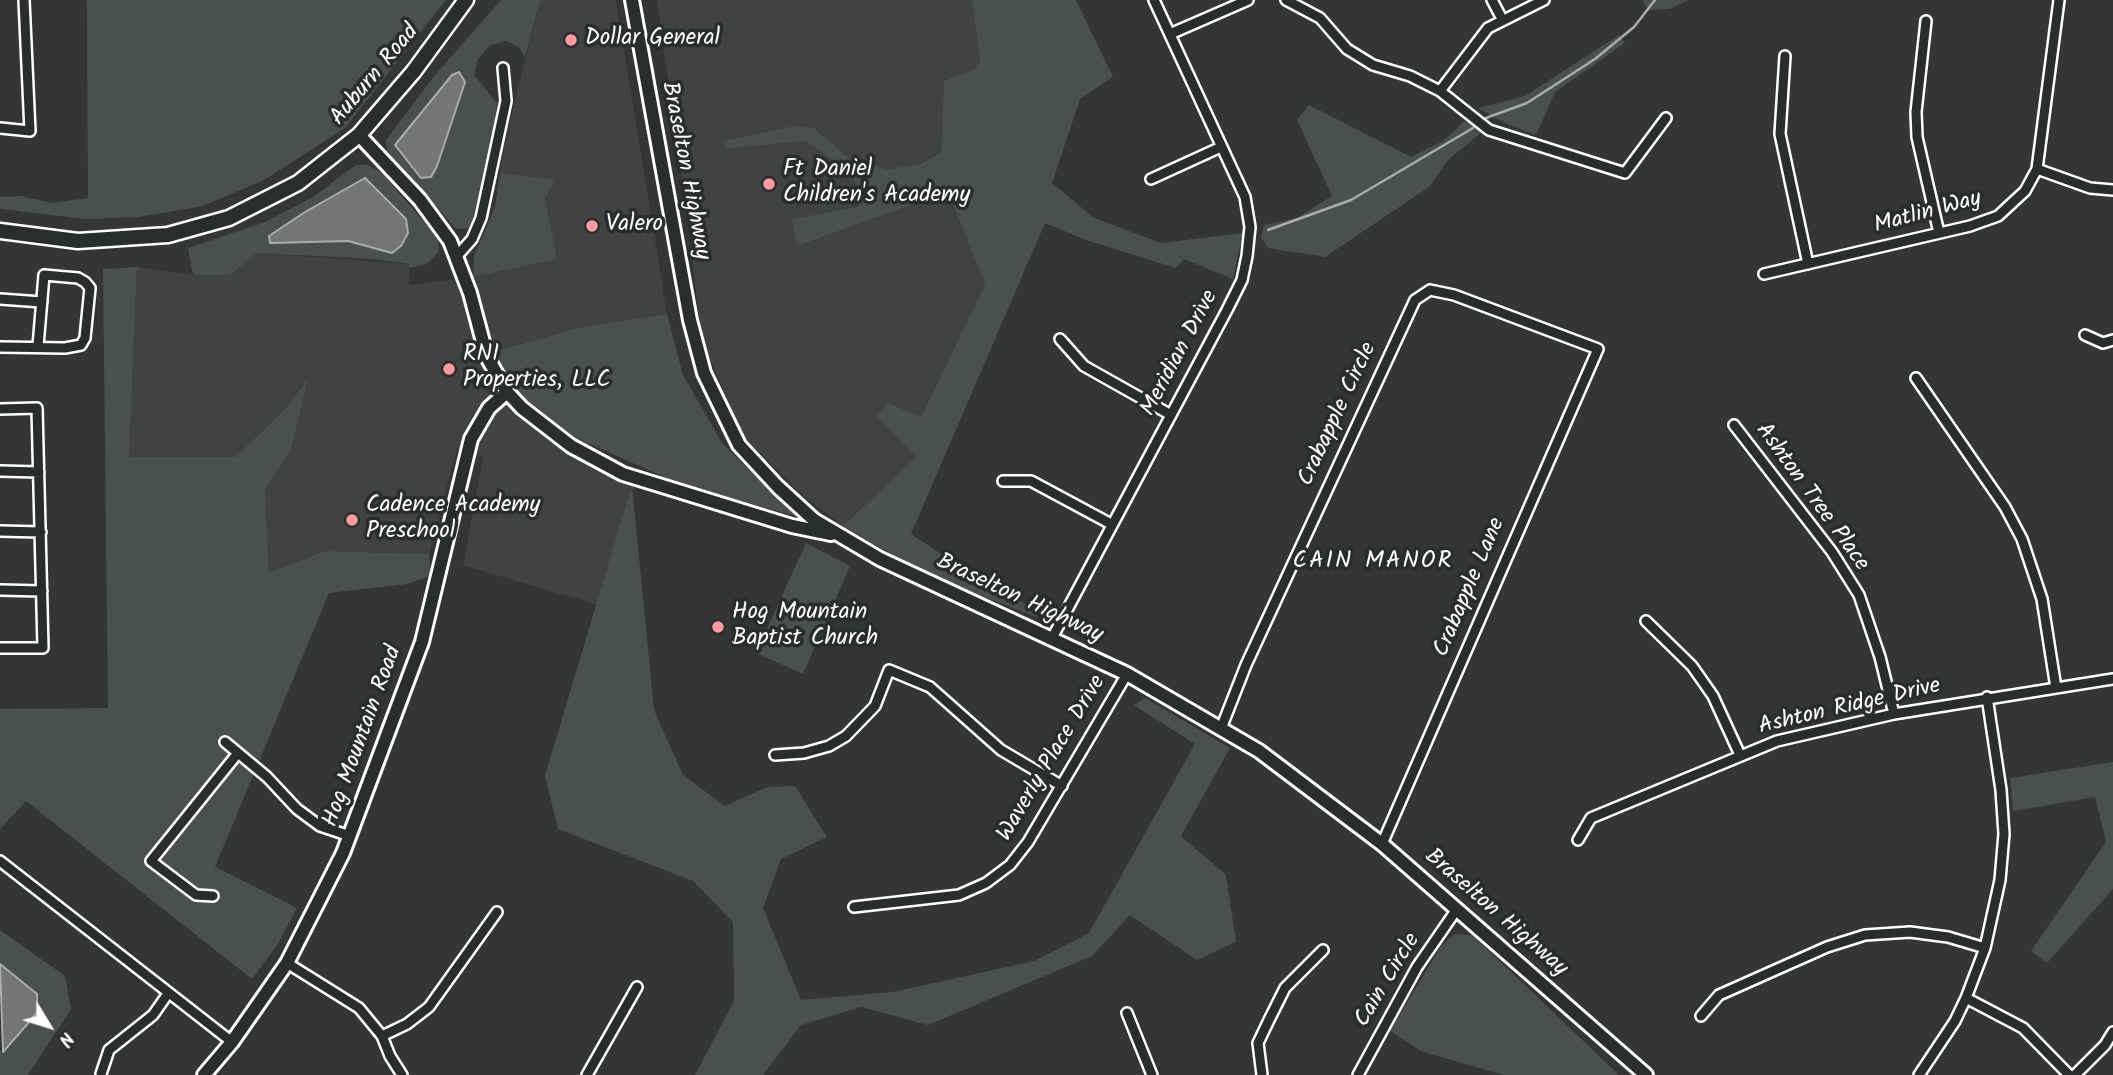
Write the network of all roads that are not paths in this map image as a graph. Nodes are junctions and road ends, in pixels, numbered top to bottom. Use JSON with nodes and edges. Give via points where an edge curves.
{"nodes":[{"id":1,"x":24,"y":0,"type":"edge"},
{"id":2,"x":632,"y":0,"type":"edge"},
{"id":3,"x":1154,"y":0,"type":"edge"},
{"id":4,"x":1248,"y":0,"type":"edge"},
{"id":5,"x":1286,"y":0,"type":"edge"},
{"id":6,"x":1492,"y":0,"type":"edge"},
{"id":7,"x":1544,"y":0,"type":"edge"},
{"id":8,"x":2059,"y":0,"type":"edge"},
{"id":9,"x":463,"y":3,"type":"edge"},
{"id":10,"x":1502,"y":19,"type":"junction"},
{"id":11,"x":1926,"y":21,"type":"dead end"},
{"id":12,"x":1170,"y":34,"type":"junction"},
{"id":13,"x":1785,"y":56,"type":"dead end"},
{"id":14,"x":503,"y":68,"type":"dead end"},
{"id":15,"x":1440,"y":91,"type":"junction"},
{"id":16,"x":1666,"y":118,"type":"dead end"},
{"id":17,"x":0,"y":128,"type":"edge"},
{"id":18,"x":359,"y":135,"type":"junction"},
{"id":19,"x":1221,"y":147,"type":"junction"},
{"id":20,"x":2037,"y":169,"type":"junction"},
{"id":21,"x":1150,"y":180,"type":"dead end"},
{"id":22,"x":2113,"y":190,"type":"edge"},
{"id":23,"x":0,"y":230,"type":"edge"},
{"id":24,"x":1939,"y":233,"type":"junction"},
{"id":25,"x":457,"y":256,"type":"junction"},
{"id":26,"x":1808,"y":264,"type":"junction"},
{"id":27,"x":1764,"y":274,"type":"dead end"},
{"id":28,"x":0,"y":299,"type":"edge"},
{"id":29,"x":42,"y":302,"type":"junction"},
{"id":30,"x":2085,"y":335,"type":"dead end"},
{"id":31,"x":1060,"y":340,"type":"dead end"},
{"id":32,"x":2113,"y":340,"type":"edge"},
{"id":33,"x":38,"y":346,"type":"junction"},
{"id":34,"x":0,"y":347,"type":"edge"},
{"id":35,"x":1598,"y":349,"type":"joint"},
{"id":36,"x":1916,"y":378,"type":"dead end"},
{"id":37,"x":507,"y":392,"type":"junction"},
{"id":38,"x":0,"y":409,"type":"edge"},
{"id":39,"x":1171,"y":415,"type":"junction"},
{"id":40,"x":1734,"y":425,"type":"dead end"},
{"id":41,"x":0,"y":471,"type":"edge"},
{"id":42,"x":39,"y":472,"type":"junction"},
{"id":43,"x":1003,"y":481,"type":"dead end"},
{"id":44,"x":1111,"y":524,"type":"junction"},
{"id":45,"x":0,"y":531,"type":"edge"},
{"id":46,"x":41,"y":532,"type":"junction"},
{"id":47,"x":836,"y":535,"type":"junction"},
{"id":48,"x":0,"y":590,"type":"edge"},
{"id":49,"x":42,"y":591,"type":"junction"},
{"id":50,"x":1646,"y":621,"type":"dead end"},
{"id":51,"x":1052,"y":638,"type":"junction"},
{"id":52,"x":0,"y":648,"type":"edge"},
{"id":53,"x":1127,"y":674,"type":"junction"},
{"id":54,"x":2113,"y":679,"type":"edge"},
{"id":55,"x":2056,"y":688,"type":"junction"},
{"id":56,"x":1987,"y":697,"type":"junction"},
{"id":57,"x":1894,"y":714,"type":"junction"},
{"id":58,"x":1222,"y":726,"type":"junction"},
{"id":59,"x":225,"y":742,"type":"dead end"},
{"id":60,"x":238,"y":752,"type":"junction"},
{"id":61,"x":775,"y":755,"type":"dead end"},
{"id":62,"x":1740,"y":755,"type":"junction"},
{"id":63,"x":1062,"y":786,"type":"junction"},
{"id":64,"x":350,"y":836,"type":"junction"},
{"id":65,"x":1578,"y":840,"type":"dead end"},
{"id":66,"x":1382,"y":844,"type":"junction"},
{"id":67,"x":0,"y":861,"type":"edge"},
{"id":68,"x":213,"y":896,"type":"dead end"},
{"id":69,"x":854,"y":907,"type":"dead end"},
{"id":70,"x":1457,"y":909,"type":"junction"},
{"id":71,"x":497,"y":912,"type":"dead end"},
{"id":72,"x":1985,"y":948,"type":"junction"},
{"id":73,"x":1323,"y":950,"type":"dead end"},
{"id":74,"x":287,"y":963,"type":"junction"},
{"id":75,"x":638,"y":987,"type":"dead end"},
{"id":76,"x":167,"y":995,"type":"junction"},
{"id":77,"x":1966,"y":998,"type":"junction"},
{"id":78,"x":1126,"y":1013,"type":"dead end"},
{"id":79,"x":1701,"y":1016,"type":"dead end"},
{"id":80,"x":2113,"y":1032,"type":"edge"},
{"id":81,"x":382,"y":1036,"type":"junction"},
{"id":82,"x":232,"y":1042,"type":"junction"},
{"id":83,"x":101,"y":1074,"type":"edge"},
{"id":84,"x":204,"y":1075,"type":"edge"},
{"id":85,"x":402,"y":1075,"type":"edge"},
{"id":86,"x":587,"y":1075,"type":"edge"},
{"id":87,"x":1152,"y":1075,"type":"edge"},
{"id":88,"x":1262,"y":1075,"type":"edge"},
{"id":89,"x":1357,"y":1075,"type":"edge"},
{"id":90,"x":1646,"y":1075,"type":"edge"},
{"id":91,"x":1919,"y":1075,"type":"edge"},
{"id":92,"x":2069,"y":1075,"type":"edge"},
{"id":93,"x":2075,"y":1075,"type":"edge"}],
"edges":[{"from":1,"to":17,"type":"street","via":[[30,131]]},
{"from":2,"to":47,"type":"main road","name":"Braselton Highway","via":[[690,320],[704,373],[739,445],[800,508]]},
{"from":3,"to":12,"type":"street","name":"Meridian Drive"},
{"from":4,"to":12,"type":"street"},
{"from":5,"to":15,"type":"street","via":[[1320,18],[1347,49],[1373,65]]},
{"from":6,"to":10,"type":"street"},
{"from":7,"to":10,"type":"street"},
{"from":8,"to":20,"type":"street","name":"Matlin Way"},
{"from":9,"to":18,"type":"main road","name":"Auburn Road","via":[[414,71]]},
{"from":10,"to":15,"type":"street","via":[[1476,40]]},
{"from":11,"to":24,"type":"street","via":[[1917,136]]},
{"from":12,"to":19,"type":"street","name":"Meridian Drive"},
{"from":13,"to":26,"type":"street","via":[[1780,134]]},
{"from":14,"to":25,"type":"street","via":[[506,101],[481,218],[472,239]]},
{"from":15,"to":16,"type":"street","via":[[1489,130],[1625,173]]},
{"from":18,"to":23,"type":"main road","name":"Auburn Road","via":[[298,183],[229,218],[168,235],[78,241]]},
{"from":18,"to":25,"type":"main road","via":[[420,200]]},
{"from":19,"to":21,"type":"street"},
{"from":19,"to":39,"type":"street","name":"Meridian Drive","via":[[1245,197],[1250,227],[1247,256],[1242,280]]},
{"from":20,"to":22,"type":"street","via":[[2090,188]]},
{"from":20,"to":24,"type":"street","name":"Matlin Way","via":[[2025,191],[1998,216]]},
{"from":24,"to":26,"type":"street","name":"Matlin Way"},
{"from":25,"to":37,"type":"main road","via":[[487,357]]},
{"from":26,"to":27,"type":"street","name":"Matlin Way"},
{"from":28,"to":29,"type":"street"},
{"from":29,"to":33,"type":"street"},
{"from":29,"to":33,"type":"street","via":[[44,275],[78,278],[90,288],[81,345]]},
{"from":30,"to":32,"type":"street","via":[[2103,343]]},
{"from":31,"to":39,"type":"street","via":[[1084,366]]},
{"from":33,"to":34,"type":"street"},
{"from":35,"to":58,"type":"street","name":"Crabapple Circle","via":[[1454,295],[1430,290],[1415,300]]},
{"from":35,"to":66,"type":"street","name":"Crabapple Lane"},
{"from":36,"to":55,"type":"street","via":[[2022,539],[2042,599]]},
{"from":37,"to":47,"type":"main road","via":[[571,446],[623,474]]},
{"from":37,"to":64,"type":"main road","name":"Hog Mountain Road","via":[[489,408],[471,439],[422,642]]},
{"from":38,"to":42,"type":"street","via":[[37,408]]},
{"from":39,"to":44,"type":"street","name":"Meridian Drive"},
{"from":40,"to":57,"type":"street","name":"Ashton Tree Place","via":[[1832,552],[1859,595]]},
{"from":41,"to":42,"type":"street"},
{"from":42,"to":46,"type":"street"},
{"from":43,"to":44,"type":"street","via":[[1031,481]]},
{"from":44,"to":51,"type":"street","name":"Meridian Drive"},
{"from":45,"to":46,"type":"street"},
{"from":46,"to":49,"type":"street"},
{"from":47,"to":51,"type":"main road","name":"Braselton Highway"},
{"from":48,"to":49,"type":"street"},
{"from":49,"to":52,"type":"street","via":[[43,648]]},
{"from":50,"to":62,"type":"street","via":[[1692,666],[1713,696]]},
{"from":51,"to":53,"type":"main road","name":"Braselton Highway"},
{"from":53,"to":58,"type":"main road","name":"Braselton Highway"},
{"from":53,"to":63,"type":"street","name":"Waverly Place Drive"},
{"from":54,"to":55,"type":"street","name":"Ashton Ridge Drive"},
{"from":55,"to":56,"type":"street","name":"Ashton Ridge Drive"},
{"from":56,"to":57,"type":"street","name":"Ashton Ridge Drive"},
{"from":56,"to":72,"type":"street","via":[[2004,834],[2000,880]]},
{"from":57,"to":62,"type":"street","name":"Ashton Ridge Drive","via":[[1777,741]]},
{"from":58,"to":66,"type":"main road","name":"Braselton Highway"},
{"from":59,"to":60,"type":"street"},
{"from":60,"to":64,"type":"street","via":[[297,809],[320,826]]},
{"from":60,"to":68,"type":"street","via":[[151,862],[196,895]]},
{"from":61,"to":63,"type":"street","via":[[804,753],[846,736],[875,706],[889,670],[930,687],[1000,750]]},
{"from":62,"to":65,"type":"street","name":"Ashton Ridge Drive","via":[[1591,818]]},
{"from":63,"to":69,"type":"street","name":"Waverly Place Drive","via":[[1010,865],[986,883],[959,895]]},
{"from":64,"to":74,"type":"main road","name":"Hog Mountain Road"},
{"from":66,"to":70,"type":"main road","name":"Braselton Highway"},
{"from":67,"to":76,"type":"street"},
{"from":70,"to":89,"type":"street","name":"Cain Circle","via":[[1410,979]]},
{"from":70,"to":90,"type":"main road","name":"Braselton Highway"},
{"from":71,"to":81,"type":"street","via":[[429,1007]]},
{"from":72,"to":77,"type":"street"},
{"from":72,"to":79,"type":"street","via":[[1910,932],[1865,934],[1719,995]]},
{"from":73,"to":88,"type":"street","via":[[1285,988],[1269,1020],[1258,1043]]},
{"from":74,"to":81,"type":"street","via":[[359,1008]]},
{"from":74,"to":82,"type":"main road","name":"Hog Mountain Road"},
{"from":75,"to":86,"type":"street"},
{"from":76,"to":82,"type":"street"},
{"from":76,"to":83,"type":"street","via":[[153,1015],[109,1049]]},
{"from":77,"to":91,"type":"street"},
{"from":77,"to":92,"type":"street","via":[[2022,1028]]},
{"from":78,"to":87,"type":"street"},
{"from":80,"to":93,"type":"street"},
{"from":81,"to":85,"type":"street"},
{"from":82,"to":84,"type":"main road","name":"Hog Mountain Road"}]}
